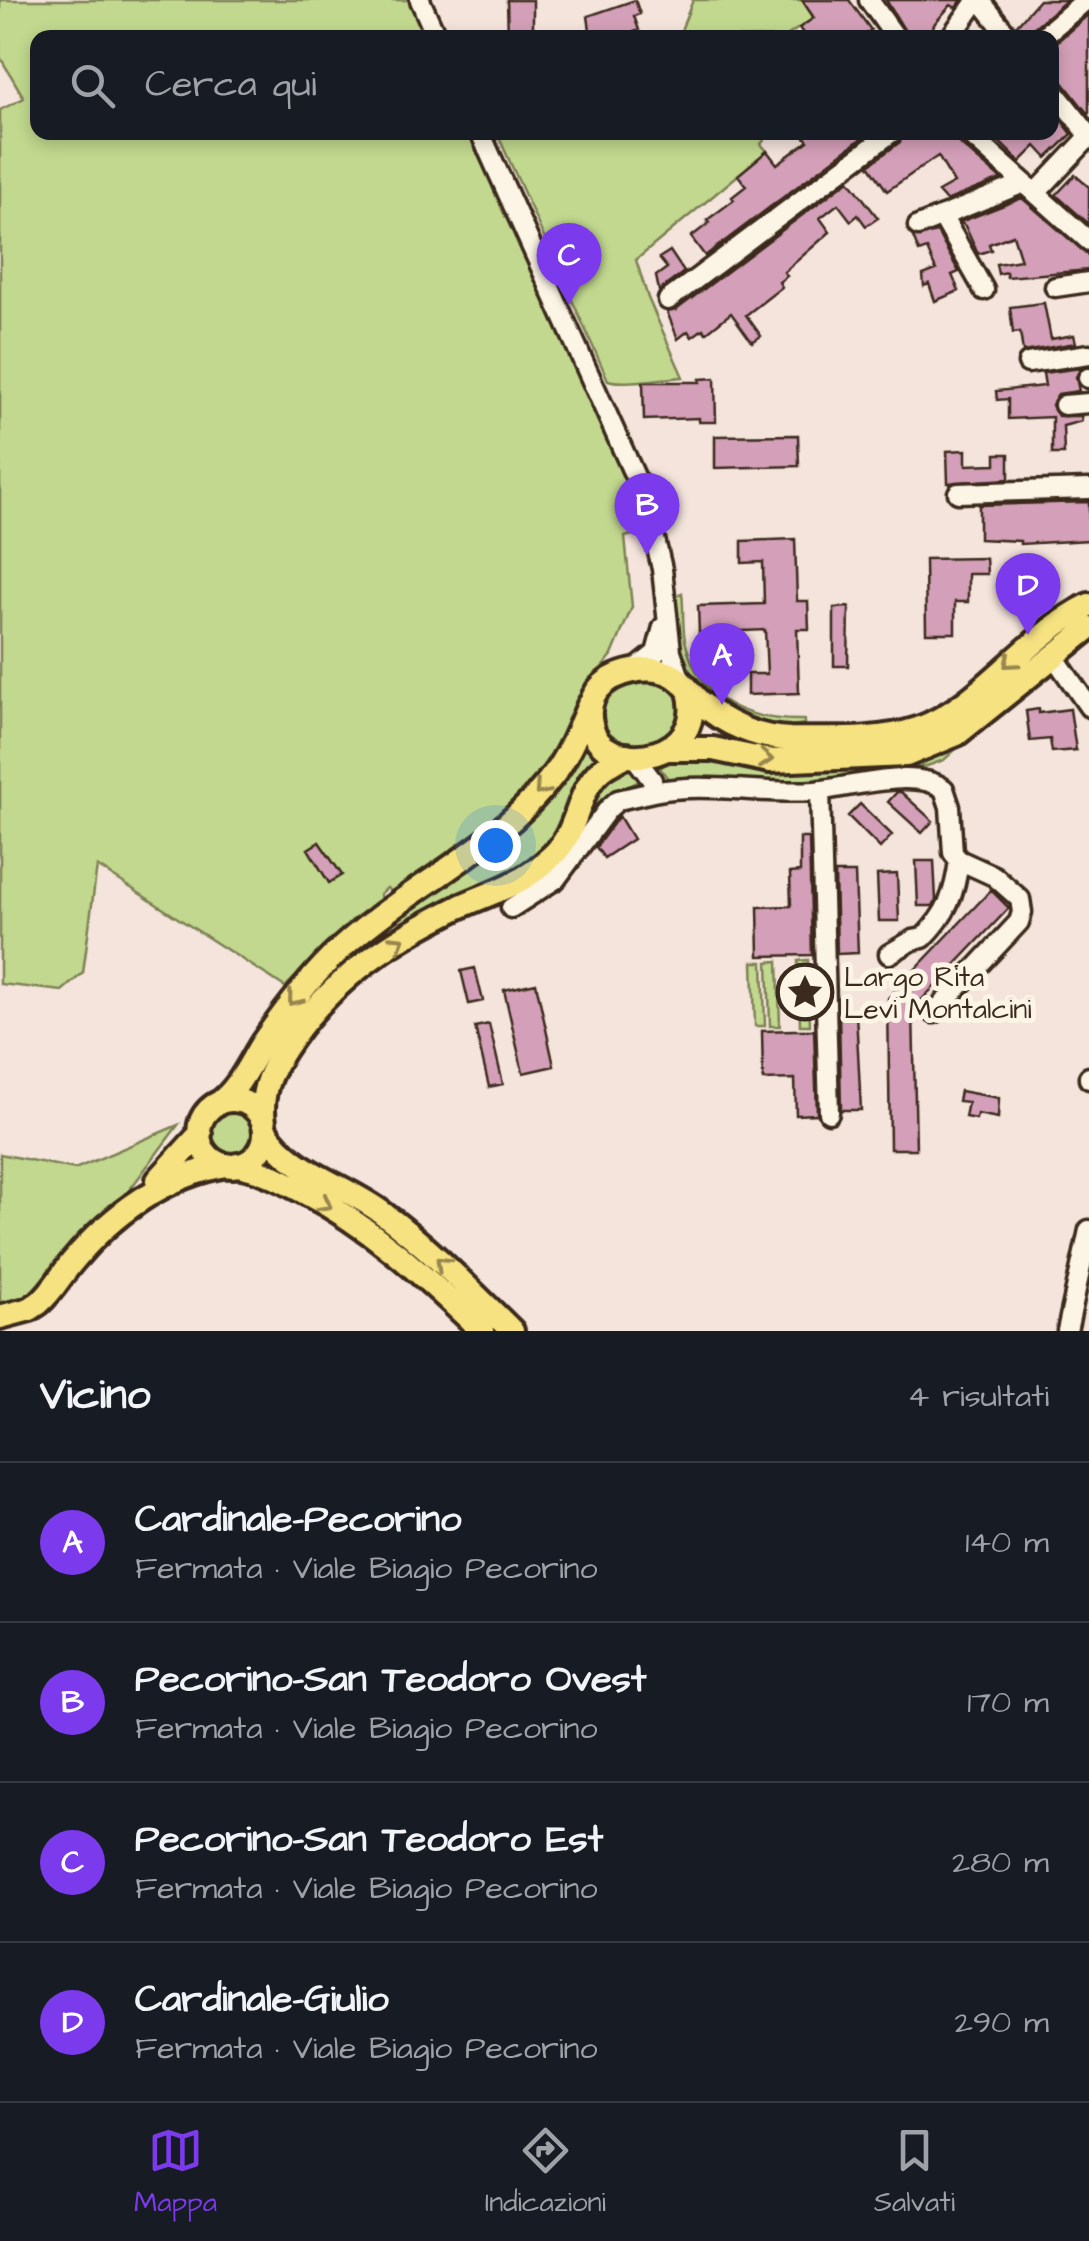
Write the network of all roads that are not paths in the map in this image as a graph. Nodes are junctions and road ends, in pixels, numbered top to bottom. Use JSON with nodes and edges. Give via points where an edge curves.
{"nodes":[{"id":1,"x":420,"y":0,"type":"edge"},
{"id":2,"x":870,"y":0,"type":"edge"},
{"id":3,"x":979,"y":0,"type":"edge"},
{"id":4,"x":1086,"y":0,"type":"edge"},
{"id":5,"x":433,"y":30,"type":"edge"},
{"id":6,"x":885,"y":30,"type":"edge"},
{"id":7,"x":956,"y":30,"type":"edge"},
{"id":8,"x":1003,"y":30,"type":"edge"},
{"id":9,"x":1050,"y":30,"type":"edge"},
{"id":10,"x":1059,"y":98,"type":"edge"},
{"id":11,"x":1089,"y":136,"type":"edge"},
{"id":12,"x":484,"y":140,"type":"edge"},
{"id":13,"x":881,"y":140,"type":"edge"},
{"id":14,"x":975,"y":140,"type":"edge"},
{"id":15,"x":1030,"y":188,"type":"junction"},
{"id":16,"x":942,"y":216,"type":"junction"},
{"id":17,"x":918,"y":226,"type":"dead end"},
{"id":18,"x":1089,"y":241,"type":"edge"},
{"id":19,"x":1089,"y":282,"type":"edge"},
{"id":20,"x":1055,"y":286,"type":"dead end"},
{"id":21,"x":984,"y":290,"type":"dead end"},
{"id":22,"x":668,"y":300,"type":"dead end"},
{"id":23,"x":1089,"y":354,"type":"edge"},
{"id":24,"x":1028,"y":363,"type":"dead end"},
{"id":25,"x":1089,"y":403,"type":"edge"},
{"id":26,"x":1064,"y":405,"type":"dead end"},
{"id":27,"x":1089,"y":490,"type":"edge"},
{"id":28,"x":958,"y":493,"type":"dead end"},
{"id":29,"x":1089,"y":605,"type":"edge"},
{"id":30,"x":665,"y":616,"type":"junction"},
{"id":31,"x":1089,"y":628,"type":"edge"},
{"id":32,"x":1053,"y":655,"type":"junction"},
{"id":33,"x":632,"y":672,"type":"junction"},
{"id":34,"x":685,"y":686,"type":"junction"},
{"id":35,"x":589,"y":706,"type":"junction"},
{"id":36,"x":1089,"y":707,"type":"edge"},
{"id":37,"x":667,"y":749,"type":"junction"},
{"id":38,"x":630,"y":755,"type":"junction"},
{"id":39,"x":652,"y":786,"type":"junction"},
{"id":40,"x":820,"y":790,"type":"junction"},
{"id":41,"x":959,"y":860,"type":"junction"},
{"id":42,"x":510,"y":908,"type":"dead end"},
{"id":43,"x":889,"y":954,"type":"dead end"},
{"id":44,"x":934,"y":1014,"type":"dead end"},
{"id":45,"x":219,"y":1103,"type":"junction"},
{"id":46,"x":829,"y":1112,"type":"dead end"},
{"id":47,"x":264,"y":1126,"type":"junction"},
{"id":48,"x":200,"y":1134,"type":"junction"},
{"id":49,"x":232,"y":1165,"type":"junction"},
{"id":50,"x":142,"y":1198,"type":"junction"},
{"id":51,"x":1089,"y":1230,"type":"edge"},
{"id":52,"x":0,"y":1317,"type":"edge"},
{"id":53,"x":482,"y":1331,"type":"edge"},
{"id":54,"x":512,"y":1331,"type":"edge"},
{"id":55,"x":1068,"y":1331,"type":"edge"}],
"edges":[{"from":1,"to":5,"type":"street"},
{"from":2,"to":6,"type":"street"},
{"from":3,"to":7,"type":"street"},
{"from":3,"to":8,"type":"street"},
{"from":4,"to":9,"type":"street"},
{"from":10,"to":11,"type":"street"},
{"from":11,"to":15,"type":"street"},
{"from":12,"to":30,"type":"street","via":[[646,501]]},
{"from":13,"to":22,"type":"street"},
{"from":14,"to":15,"type":"street"},
{"from":15,"to":16,"type":"street"},
{"from":15,"to":18,"type":"street"},
{"from":16,"to":17,"type":"street"},
{"from":16,"to":21,"type":"street"},
{"from":19,"to":20,"type":"street"},
{"from":23,"to":24,"type":"street"},
{"from":25,"to":26,"type":"street"},
{"from":27,"to":28,"type":"street"},
{"from":29,"to":34,"type":"main road","one_way":true,"via":[[1050,628],[953,710],[914,730],[772,738],[738,727]]},
{"from":30,"to":33,"type":"street","via":[[656,652]]},
{"from":30,"to":34,"type":"street"},
{"from":31,"to":32,"type":"main road"},
{"from":32,"to":36,"type":"street"},
{"from":37,"to":32,"type":"main road","one_way":true,"via":[[770,760],[906,755],[957,734]]},
{"from":33,"to":34,"type":"main road","via":[[662,671]]},
{"from":33,"to":35,"type":"main road","via":[[604,683]]},
{"from":34,"to":37,"type":"main road","via":[[692,719],[679,743]]},
{"from":35,"to":38,"type":"main road","via":[[595,737],[607,749]]},
{"from":35,"to":45,"type":"main road","one_way":true,"via":[[545,785],[505,826],[331,958]]},
{"from":37,"to":38,"type":"main road"},
{"from":37,"to":39,"type":"street"},
{"from":38,"to":39,"type":"street"},
{"from":47,"to":38,"type":"main road","one_way":true,"via":[[262,1098],[272,1069],[333,988],[410,934],[538,868],[563,845],[599,772]]},
{"from":39,"to":40,"type":"street"},
{"from":39,"to":42,"type":"street","via":[[618,800],[556,879]]},
{"from":40,"to":41,"type":"street","via":[[863,782],[938,784],[949,798],[950,845]]},
{"from":40,"to":46,"type":"street"},
{"from":41,"to":43,"type":"street","via":[[948,908],[922,938]]},
{"from":41,"to":44,"type":"street","via":[[994,876],[1020,899],[1022,912]]},
{"from":45,"to":47,"type":"main road","via":[[249,1105]]},
{"from":45,"to":48,"type":"main road","via":[[204,1116]]},
{"from":47,"to":49,"type":"main road","via":[[260,1151]]},
{"from":54,"to":47,"type":"main road","one_way":true,"via":[[418,1240],[285,1155]]},
{"from":48,"to":49,"type":"main road","via":[[215,1161]]},
{"from":48,"to":50,"type":"main road"},
{"from":49,"to":50,"type":"main road","via":[[190,1173]]},
{"from":49,"to":53,"type":"main road","one_way":true,"via":[[272,1176],[357,1222]]},
{"from":50,"to":52,"type":"main road","via":[[84,1249],[39,1303]]},
{"from":51,"to":55,"type":"street"}]}
